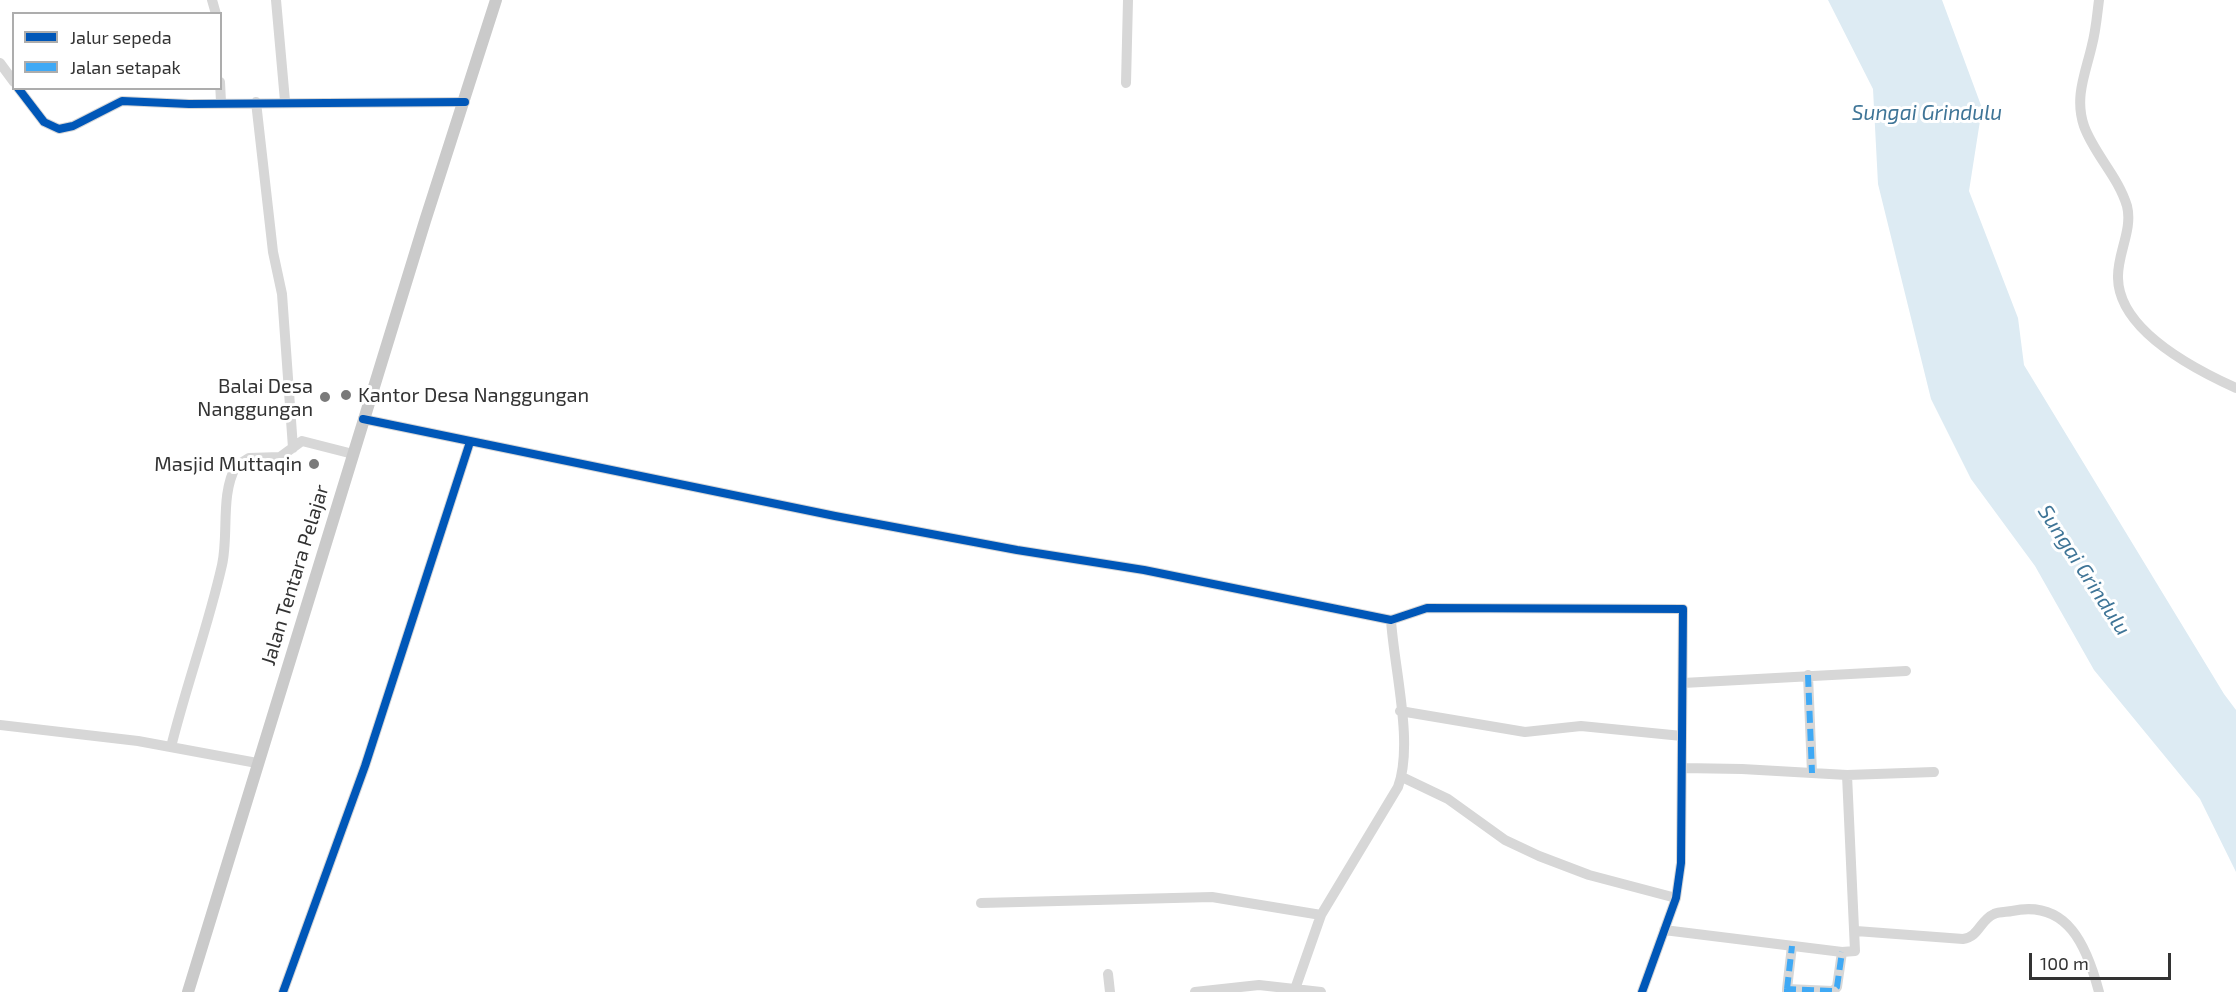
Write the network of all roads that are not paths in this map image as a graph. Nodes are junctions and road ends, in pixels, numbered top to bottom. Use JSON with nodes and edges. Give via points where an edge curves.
{"nodes":[{"id":1,"x":276,"y":0,"type":"edge"},
{"id":2,"x":496,"y":0,"type":"edge"},
{"id":3,"x":1128,"y":0,"type":"edge"},
{"id":4,"x":2099,"y":0,"type":"edge"},
{"id":5,"x":0,"y":63,"type":"edge"},
{"id":6,"x":12,"y":78,"type":"edge"},
{"id":7,"x":1126,"y":83,"type":"dead end"},
{"id":8,"x":20,"y":90,"type":"edge"},
{"id":9,"x":220,"y":90,"type":"edge"},
{"id":10,"x":221,"y":102,"type":"junction"},
{"id":11,"x":256,"y":102,"type":"junction"},
{"id":12,"x":285,"y":102,"type":"junction"},
{"id":13,"x":465,"y":102,"type":"junction"},
{"id":14,"x":2236,"y":388,"type":"edge"},
{"id":15,"x":363,"y":419,"type":"junction"},
{"id":16,"x":470,"y":442,"type":"junction"},
{"id":17,"x":293,"y":448,"type":"junction"},
{"id":18,"x":353,"y":454,"type":"junction"},
{"id":19,"x":1391,"y":620,"type":"junction"},
{"id":20,"x":1906,"y":671,"type":"dead end"},
{"id":21,"x":1808,"y":675,"type":"junction"},
{"id":22,"x":1683,"y":683,"type":"junction"},
{"id":23,"x":1400,"y":711,"type":"junction"},
{"id":24,"x":0,"y":725,"type":"edge"},
{"id":25,"x":1682,"y":736,"type":"junction"},
{"id":26,"x":171,"y":747,"type":"junction"},
{"id":27,"x":257,"y":763,"type":"junction"},
{"id":28,"x":1682,"y":768,"type":"junction"},
{"id":29,"x":1934,"y":772,"type":"dead end"},
{"id":30,"x":1812,"y":773,"type":"junction"},
{"id":31,"x":1847,"y":776,"type":"junction"},
{"id":32,"x":1401,"y":777,"type":"junction"},
{"id":33,"x":1676,"y":898,"type":"junction"},
{"id":34,"x":981,"y":903,"type":"dead end"},
{"id":35,"x":1321,"y":915,"type":"junction"},
{"id":36,"x":1664,"y":930,"type":"junction"},
{"id":37,"x":1856,"y":931,"type":"junction"},
{"id":38,"x":1792,"y":946,"type":"junction"},
{"id":39,"x":1842,"y":952,"type":"junction"},
{"id":40,"x":1108,"y":974,"type":"dead end"},
{"id":41,"x":1294,"y":990,"type":"edge"},
{"id":42,"x":1787,"y":990,"type":"edge"},
{"id":43,"x":188,"y":992,"type":"edge"},
{"id":44,"x":283,"y":992,"type":"edge"},
{"id":45,"x":1110,"y":992,"type":"edge"},
{"id":46,"x":1195,"y":992,"type":"edge"},
{"id":47,"x":1321,"y":992,"type":"edge"},
{"id":48,"x":1642,"y":992,"type":"edge"},
{"id":49,"x":2099,"y":992,"type":"edge"}],
"edges":[{"from":1,"to":12,"type":"street"},
{"from":2,"to":13,"type":"main road","name":"Jalan Tentara Pelajar"},
{"from":3,"to":7,"type":"street"},
{"from":4,"to":14,"type":"street","via":[[2092,48],[2080,87],[2080,106],[2083,124],[2127,207],[2129,226],[2118,279],[2122,297],[2128,313],[2162,346]]},
{"from":5,"to":6,"type":"street"},
{"from":8,"to":10,"type":"street","via":[[44,122],[59,129],[122,101]]},
{"from":9,"to":10,"type":"street"},
{"from":10,"to":11,"type":"street"},
{"from":11,"to":12,"type":"street"},
{"from":11,"to":17,"type":"street","via":[[273,252],[282,294]]},
{"from":12,"to":13,"type":"street"},
{"from":13,"to":15,"type":"main road","name":"Jalan Tentara Pelajar"},
{"from":15,"to":16,"type":"street"},
{"from":15,"to":18,"type":"main road","name":"Jalan Tentara Pelajar"},
{"from":16,"to":19,"type":"street","via":[[835,516],[1156,572]]},
{"from":16,"to":44,"type":"street","via":[[365,765]]},
{"from":17,"to":18,"type":"street","via":[[306,441]]},
{"from":17,"to":26,"type":"street","via":[[280,456],[244,459],[232,472],[222,564]]},
{"from":18,"to":27,"type":"main road","name":"Jalan Tentara Pelajar"},
{"from":19,"to":22,"type":"street","via":[[1427,608],[1681,608]]},
{"from":19,"to":23,"type":"street"},
{"from":20,"to":21,"type":"street"},
{"from":21,"to":22,"type":"street"},
{"from":21,"to":30,"type":"street"},
{"from":22,"to":25,"type":"street"},
{"from":23,"to":25,"type":"street","via":[[1525,732],[1581,726]]},
{"from":23,"to":32,"type":"street","via":[[1404,770]]},
{"from":24,"to":26,"type":"street"},
{"from":25,"to":28,"type":"street"},
{"from":26,"to":27,"type":"street"},
{"from":27,"to":43,"type":"main road","name":"Jalan Tentara Pelajar"},
{"from":28,"to":30,"type":"street"},
{"from":28,"to":33,"type":"street","via":[[1681,863]]},
{"from":29,"to":31,"type":"street"},
{"from":30,"to":31,"type":"street"},
{"from":31,"to":37,"type":"street"},
{"from":32,"to":33,"type":"street","via":[[1448,799],[1505,840],[1539,856],[1589,875]]},
{"from":32,"to":35,"type":"street"},
{"from":33,"to":36,"type":"street"},
{"from":34,"to":35,"type":"street","via":[[1212,897]]},
{"from":35,"to":41,"type":"street"},
{"from":36,"to":38,"type":"street"},
{"from":36,"to":48,"type":"street"},
{"from":37,"to":39,"type":"street","via":[[1855,951]]},
{"from":37,"to":49,"type":"street","via":[[1962,939],[1974,936],[1993,914],[2021,909],[2049,912],[2066,921],[2075,935],[2093,970]]},
{"from":38,"to":39,"type":"street"},
{"from":38,"to":42,"type":"street"},
{"from":39,"to":42,"type":"street","via":[[1833,991]]},
{"from":40,"to":45,"type":"street"},
{"from":41,"to":46,"type":"street","via":[[1250,985]]},
{"from":41,"to":47,"type":"street"}]}
